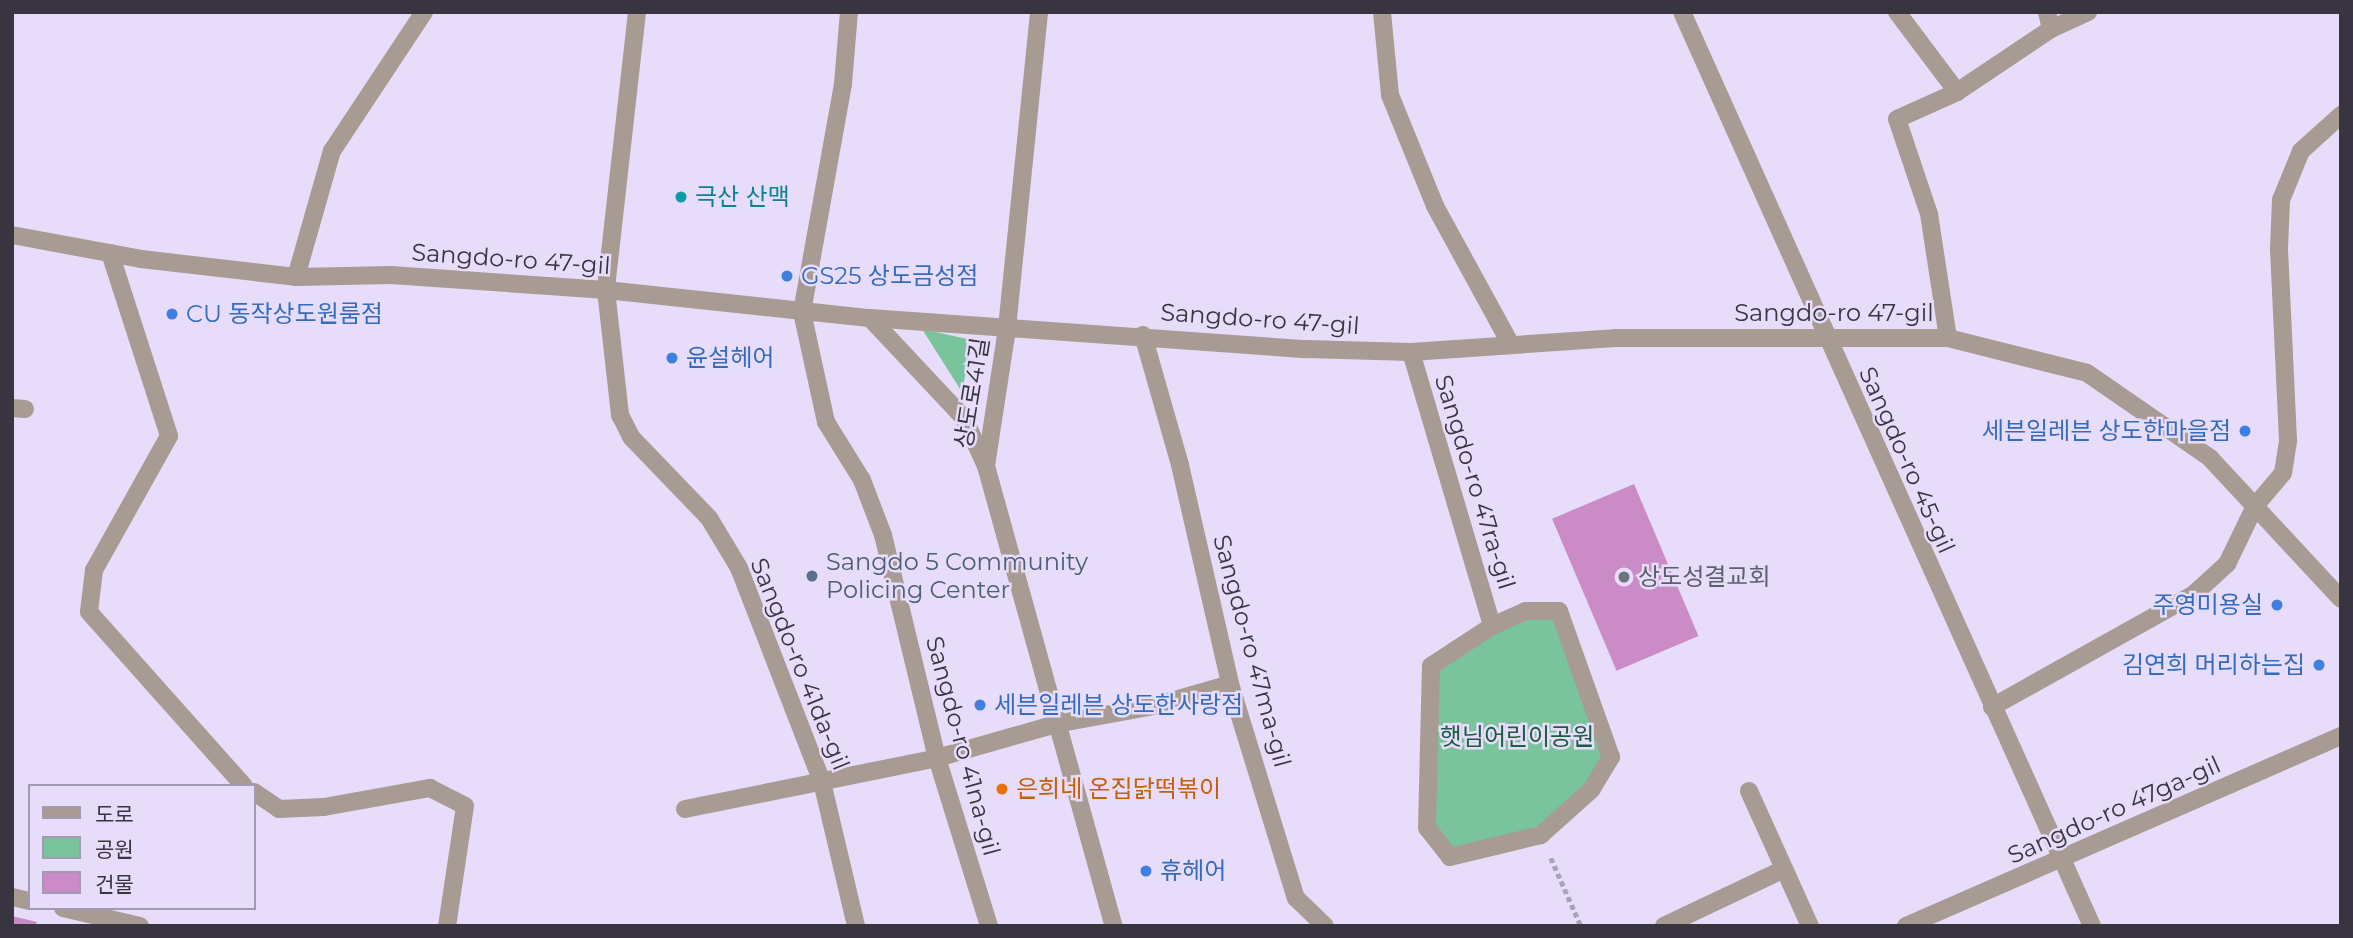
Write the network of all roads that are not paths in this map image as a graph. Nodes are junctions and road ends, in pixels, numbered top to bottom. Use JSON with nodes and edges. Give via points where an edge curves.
{"nodes":[{"id":1,"x":424,"y":12,"type":"edge"},
{"id":2,"x":637,"y":12,"type":"edge"},
{"id":3,"x":849,"y":12,"type":"edge"},
{"id":4,"x":1039,"y":12,"type":"edge"},
{"id":5,"x":1382,"y":12,"type":"edge"},
{"id":6,"x":1682,"y":12,"type":"edge"},
{"id":7,"x":1897,"y":12,"type":"edge"},
{"id":8,"x":2088,"y":12,"type":"edge"},
{"id":9,"x":2049,"y":21,"type":"edge"},
{"id":10,"x":1957,"y":92,"type":"junction"},
{"id":11,"x":2341,"y":115,"type":"edge"},
{"id":12,"x":12,"y":234,"type":"edge"},
{"id":13,"x":110,"y":253,"type":"junction"},
{"id":14,"x":296,"y":277,"type":"junction"},
{"id":15,"x":606,"y":289,"type":"junction"},
{"id":16,"x":802,"y":312,"type":"junction"},
{"id":17,"x":870,"y":318,"type":"junction"},
{"id":18,"x":1007,"y":328,"type":"junction"},
{"id":19,"x":1143,"y":335,"type":"junction"},
{"id":20,"x":1824,"y":336,"type":"junction"},
{"id":21,"x":1948,"y":338,"type":"junction"},
{"id":22,"x":1510,"y":343,"type":"junction"},
{"id":23,"x":1411,"y":352,"type":"junction"},
{"id":24,"x":986,"y":466,"type":"junction"},
{"id":25,"x":2255,"y":506,"type":"junction"},
{"id":26,"x":2341,"y":598,"type":"edge"},
{"id":27,"x":1492,"y":626,"type":"junction"},
{"id":28,"x":1230,"y":684,"type":"junction"},
{"id":29,"x":1992,"y":707,"type":"junction"},
{"id":30,"x":1056,"y":724,"type":"junction"},
{"id":31,"x":2341,"y":736,"type":"edge"},
{"id":32,"x":937,"y":758,"type":"junction"},
{"id":33,"x":822,"y":782,"type":"junction"},
{"id":34,"x":242,"y":784,"type":"edge"},
{"id":35,"x":1749,"y":792,"type":"dead end"},
{"id":36,"x":256,"y":793,"type":"edge"},
{"id":37,"x":685,"y":809,"type":"dead end"},
{"id":38,"x":2064,"y":861,"type":"junction"},
{"id":39,"x":1784,"y":869,"type":"junction"},
{"id":40,"x":72,"y":910,"type":"edge"},
{"id":41,"x":140,"y":926,"type":"edge"},
{"id":42,"x":447,"y":926,"type":"edge"},
{"id":43,"x":856,"y":926,"type":"edge"},
{"id":44,"x":989,"y":926,"type":"edge"},
{"id":45,"x":1114,"y":926,"type":"edge"},
{"id":46,"x":1325,"y":926,"type":"edge"},
{"id":47,"x":1664,"y":926,"type":"edge"},
{"id":48,"x":1810,"y":926,"type":"edge"},
{"id":49,"x":1906,"y":926,"type":"edge"},
{"id":50,"x":2092,"y":926,"type":"edge"}],
"edges":[{"from":1,"to":14,"type":"street","via":[[332,151]]},
{"from":2,"to":15,"type":"street","name":"Sangdo-ro 41da-gil"},
{"from":3,"to":16,"type":"street","name":"Sangdo-ro 41na-gil","via":[[843,83]]},
{"from":4,"to":18,"type":"street"},
{"from":5,"to":22,"type":"street","via":[[1390,96],[1435,206]]},
{"from":6,"to":20,"type":"street","name":"Sangdo-ro 45-gil"},
{"from":7,"to":10,"type":"street"},
{"from":8,"to":9,"type":"street"},
{"from":9,"to":10,"type":"street"},
{"from":10,"to":21,"type":"street","name":"Sangdo-ro 47-gil","via":[[1897,119],[1929,214]]},
{"from":11,"to":25,"type":"street","via":[[2301,151],[2281,200],[2288,440],[2283,473]]},
{"from":12,"to":13,"type":"street","name":"Sangdo-ro 47-gil"},
{"from":13,"to":14,"type":"street","name":"Sangdo-ro 47-gil"},
{"from":13,"to":34,"type":"street","via":[[169,436],[94,570],[89,612]]},
{"from":14,"to":15,"type":"street","name":"Sangdo-ro 47-gil","via":[[391,275]]},
{"from":15,"to":16,"type":"street","name":"Sangdo-ro 47-gil"},
{"from":15,"to":33,"type":"street","name":"Sangdo-ro 41da-gil","via":[[620,415],[631,437],[709,519],[739,568]]},
{"from":16,"to":17,"type":"street","name":"Sangdo-ro 47-gil"},
{"from":16,"to":32,"type":"street","name":"Sangdo-ro 41na-gil","via":[[826,422],[862,480],[883,535]]},
{"from":17,"to":18,"type":"street","name":"Sangdo-ro 47-gil"},
{"from":17,"to":24,"type":"street","via":[[964,418]]},
{"from":18,"to":19,"type":"street","name":"Sangdo-ro 47-gil"},
{"from":18,"to":24,"type":"street","name":"상도로41길"},
{"from":19,"to":23,"type":"street","name":"Sangdo-ro 47-gil","via":[[1306,349]]},
{"from":19,"to":28,"type":"street","name":"Sangdo-ro 47ma-gil","via":[[1183,477]]},
{"from":20,"to":21,"type":"street","name":"Sangdo-ro 47-gil"},
{"from":20,"to":22,"type":"street","name":"Sangdo-ro 47-gil"},
{"from":20,"to":29,"type":"street","name":"Sangdo-ro 45-gil"},
{"from":21,"to":25,"type":"street","name":"Sangdo-ro 47-gil","via":[[2087,373],[2210,458]]},
{"from":22,"to":23,"type":"street","name":"Sangdo-ro 47-gil"},
{"from":23,"to":27,"type":"street","name":"Sangdo-ro 47ra-gil"},
{"from":24,"to":30,"type":"street"},
{"from":25,"to":26,"type":"street","name":"Sangdo-ro 47-gil"},
{"from":25,"to":29,"type":"street","via":[[2227,564],[2194,594]]},
{"from":27,"to":27,"type":"street","name":"Sangdo-ro 47ra-gil","via":[[1431,666],[1427,828],[1450,857],[1541,835],[1592,789],[1611,757],[1559,611],[1525,611]]},
{"from":28,"to":30,"type":"street","via":[[1154,706]]},
{"from":28,"to":46,"type":"street","name":"Sangdo-ro 47ma-gil","via":[[1296,898]]},
{"from":29,"to":38,"type":"street","name":"Sangdo-ro 45-gil"},
{"from":30,"to":32,"type":"street"},
{"from":30,"to":45,"type":"street"},
{"from":31,"to":38,"type":"street","name":"Sangdo-ro 47ga-gil"},
{"from":32,"to":33,"type":"street"},
{"from":32,"to":44,"type":"street","name":"Sangdo-ro 41na-gil"},
{"from":33,"to":37,"type":"street"},
{"from":33,"to":43,"type":"street","name":"Sangdo-ro 41da-gil"},
{"from":35,"to":39,"type":"street"},
{"from":36,"to":42,"type":"street","via":[[279,809],[324,807],[430,788],[465,806]]},
{"from":38,"to":49,"type":"street","name":"Sangdo-ro 47ga-gil"},
{"from":38,"to":50,"type":"street","name":"Sangdo-ro 45-gil"},
{"from":39,"to":47,"type":"street"},
{"from":39,"to":48,"type":"street"},
{"from":40,"to":41,"type":"street"}]}
